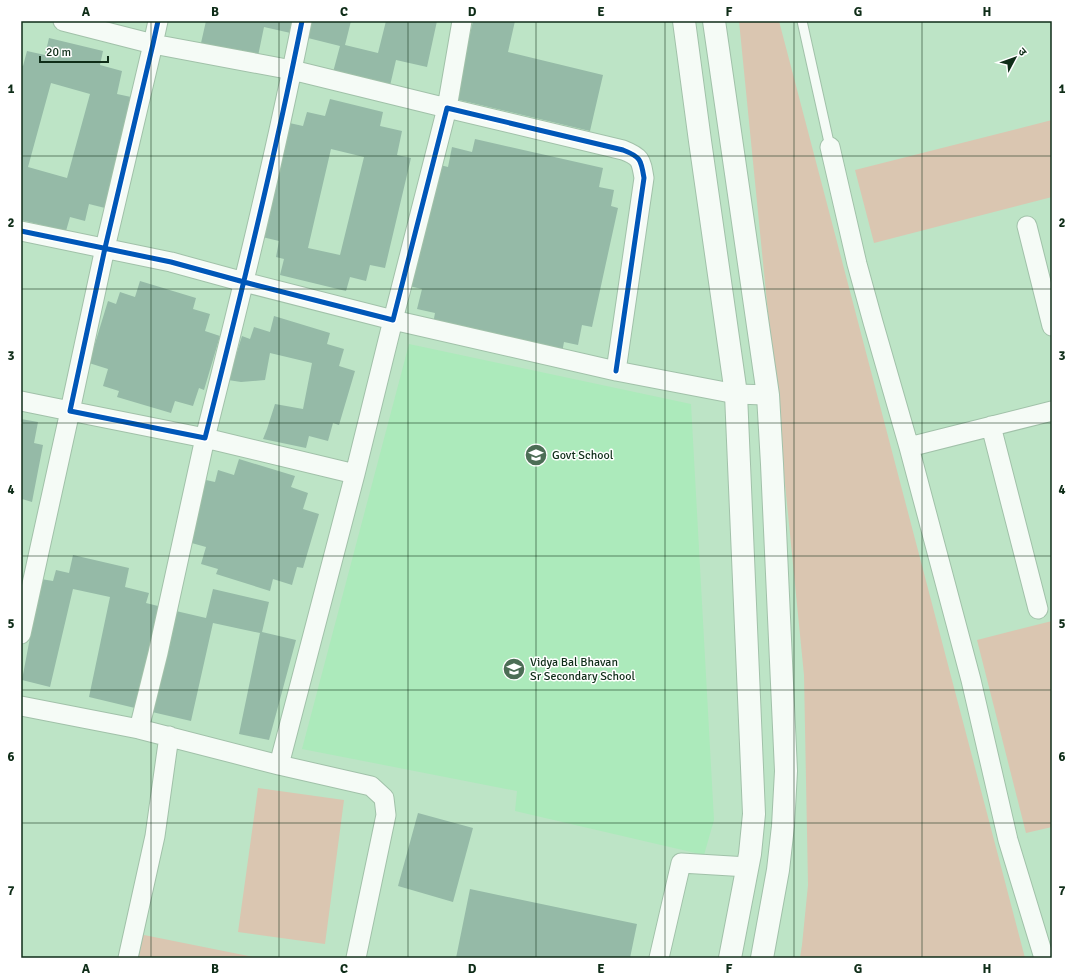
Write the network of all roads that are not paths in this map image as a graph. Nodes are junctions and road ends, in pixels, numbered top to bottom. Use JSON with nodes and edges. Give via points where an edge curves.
{"nodes":[{"id":1,"x":63,"y":21,"type":"edge"},
{"id":2,"x":158,"y":21,"type":"edge"},
{"id":3,"x":302,"y":21,"type":"edge"},
{"id":4,"x":462,"y":21,"type":"edge"},
{"id":5,"x":684,"y":21,"type":"edge"},
{"id":6,"x":714,"y":21,"type":"edge"},
{"id":7,"x":802,"y":21,"type":"edge"},
{"id":8,"x":153,"y":44,"type":"junction"},
{"id":9,"x":292,"y":70,"type":"junction"},
{"id":10,"x":447,"y":108,"type":"junction"},
{"id":11,"x":830,"y":147,"type":"joint"},
{"id":12,"x":1027,"y":226,"type":"dead end"},
{"id":13,"x":21,"y":231,"type":"edge"},
{"id":14,"x":105,"y":248,"type":"junction"},
{"id":15,"x":244,"y":282,"type":"junction"},
{"id":16,"x":393,"y":320,"type":"junction"},
{"id":17,"x":1052,"y":326,"type":"edge"},
{"id":18,"x":616,"y":371,"type":"junction"},
{"id":19,"x":736,"y":394,"type":"junction"},
{"id":20,"x":768,"y":395,"type":"junction"},
{"id":21,"x":21,"y":401,"type":"edge"},
{"id":22,"x":70,"y":411,"type":"junction"},
{"id":23,"x":1052,"y":411,"type":"edge"},
{"id":24,"x":991,"y":426,"type":"junction"},
{"id":25,"x":205,"y":438,"type":"junction"},
{"id":26,"x":909,"y":447,"type":"junction"},
{"id":27,"x":355,"y":474,"type":"junction"},
{"id":28,"x":1038,"y":609,"type":"dead end"},
{"id":29,"x":21,"y":634,"type":"edge"},
{"id":30,"x":21,"y":706,"type":"edge"},
{"id":31,"x":139,"y":729,"type":"junction"},
{"id":32,"x":169,"y":736,"type":"junction"},
{"id":33,"x":280,"y":765,"type":"junction"},
{"id":34,"x":748,"y":867,"type":"junction"},
{"id":35,"x":361,"y":957,"type":"edge"},
{"id":36,"x":128,"y":958,"type":"edge"},
{"id":37,"x":659,"y":958,"type":"edge"},
{"id":38,"x":730,"y":958,"type":"edge"},
{"id":39,"x":762,"y":958,"type":"edge"},
{"id":40,"x":1044,"y":958,"type":"edge"}],
"edges":[{"from":1,"to":8,"type":"street"},
{"from":2,"to":8,"type":"street"},
{"from":3,"to":9,"type":"street"},
{"from":4,"to":10,"type":"street"},
{"from":5,"to":19,"type":"street"},
{"from":6,"to":20,"type":"street"},
{"from":7,"to":11,"type":"lane"},
{"from":8,"to":9,"type":"street"},
{"from":8,"to":14,"type":"street"},
{"from":9,"to":10,"type":"street"},
{"from":9,"to":15,"type":"street"},
{"from":10,"to":16,"type":"street"},
{"from":10,"to":18,"type":"street","via":[[623,150],[635,154],[642,162],[644,178]]},
{"from":11,"to":26,"type":"street","via":[[873,322]]},
{"from":12,"to":17,"type":"street"},
{"from":13,"to":14,"type":"street"},
{"from":14,"to":15,"type":"street","via":[[171,262]]},
{"from":14,"to":22,"type":"street"},
{"from":15,"to":16,"type":"street"},
{"from":15,"to":25,"type":"street"},
{"from":16,"to":18,"type":"street"},
{"from":16,"to":27,"type":"street"},
{"from":18,"to":19,"type":"street"},
{"from":19,"to":20,"type":"street"},
{"from":19,"to":34,"type":"street","via":[[754,814]]},
{"from":20,"to":39,"type":"street","via":[[786,770],[778,870]]},
{"from":21,"to":22,"type":"street"},
{"from":22,"to":25,"type":"street"},
{"from":22,"to":29,"type":"street"},
{"from":23,"to":24,"type":"street"},
{"from":24,"to":26,"type":"street"},
{"from":24,"to":28,"type":"street"},
{"from":25,"to":27,"type":"street"},
{"from":25,"to":31,"type":"street"},
{"from":26,"to":40,"type":"street","via":[[971,680],[1008,840]]},
{"from":27,"to":33,"type":"street"},
{"from":30,"to":31,"type":"street"},
{"from":31,"to":32,"type":"street"},
{"from":32,"to":33,"type":"street"},
{"from":32,"to":36,"type":"street","via":[[155,836]]},
{"from":33,"to":35,"type":"street","via":[[371,786],[384,798],[386,815]]},
{"from":34,"to":37,"type":"street","via":[[681,863]]},
{"from":34,"to":38,"type":"street"}]}
